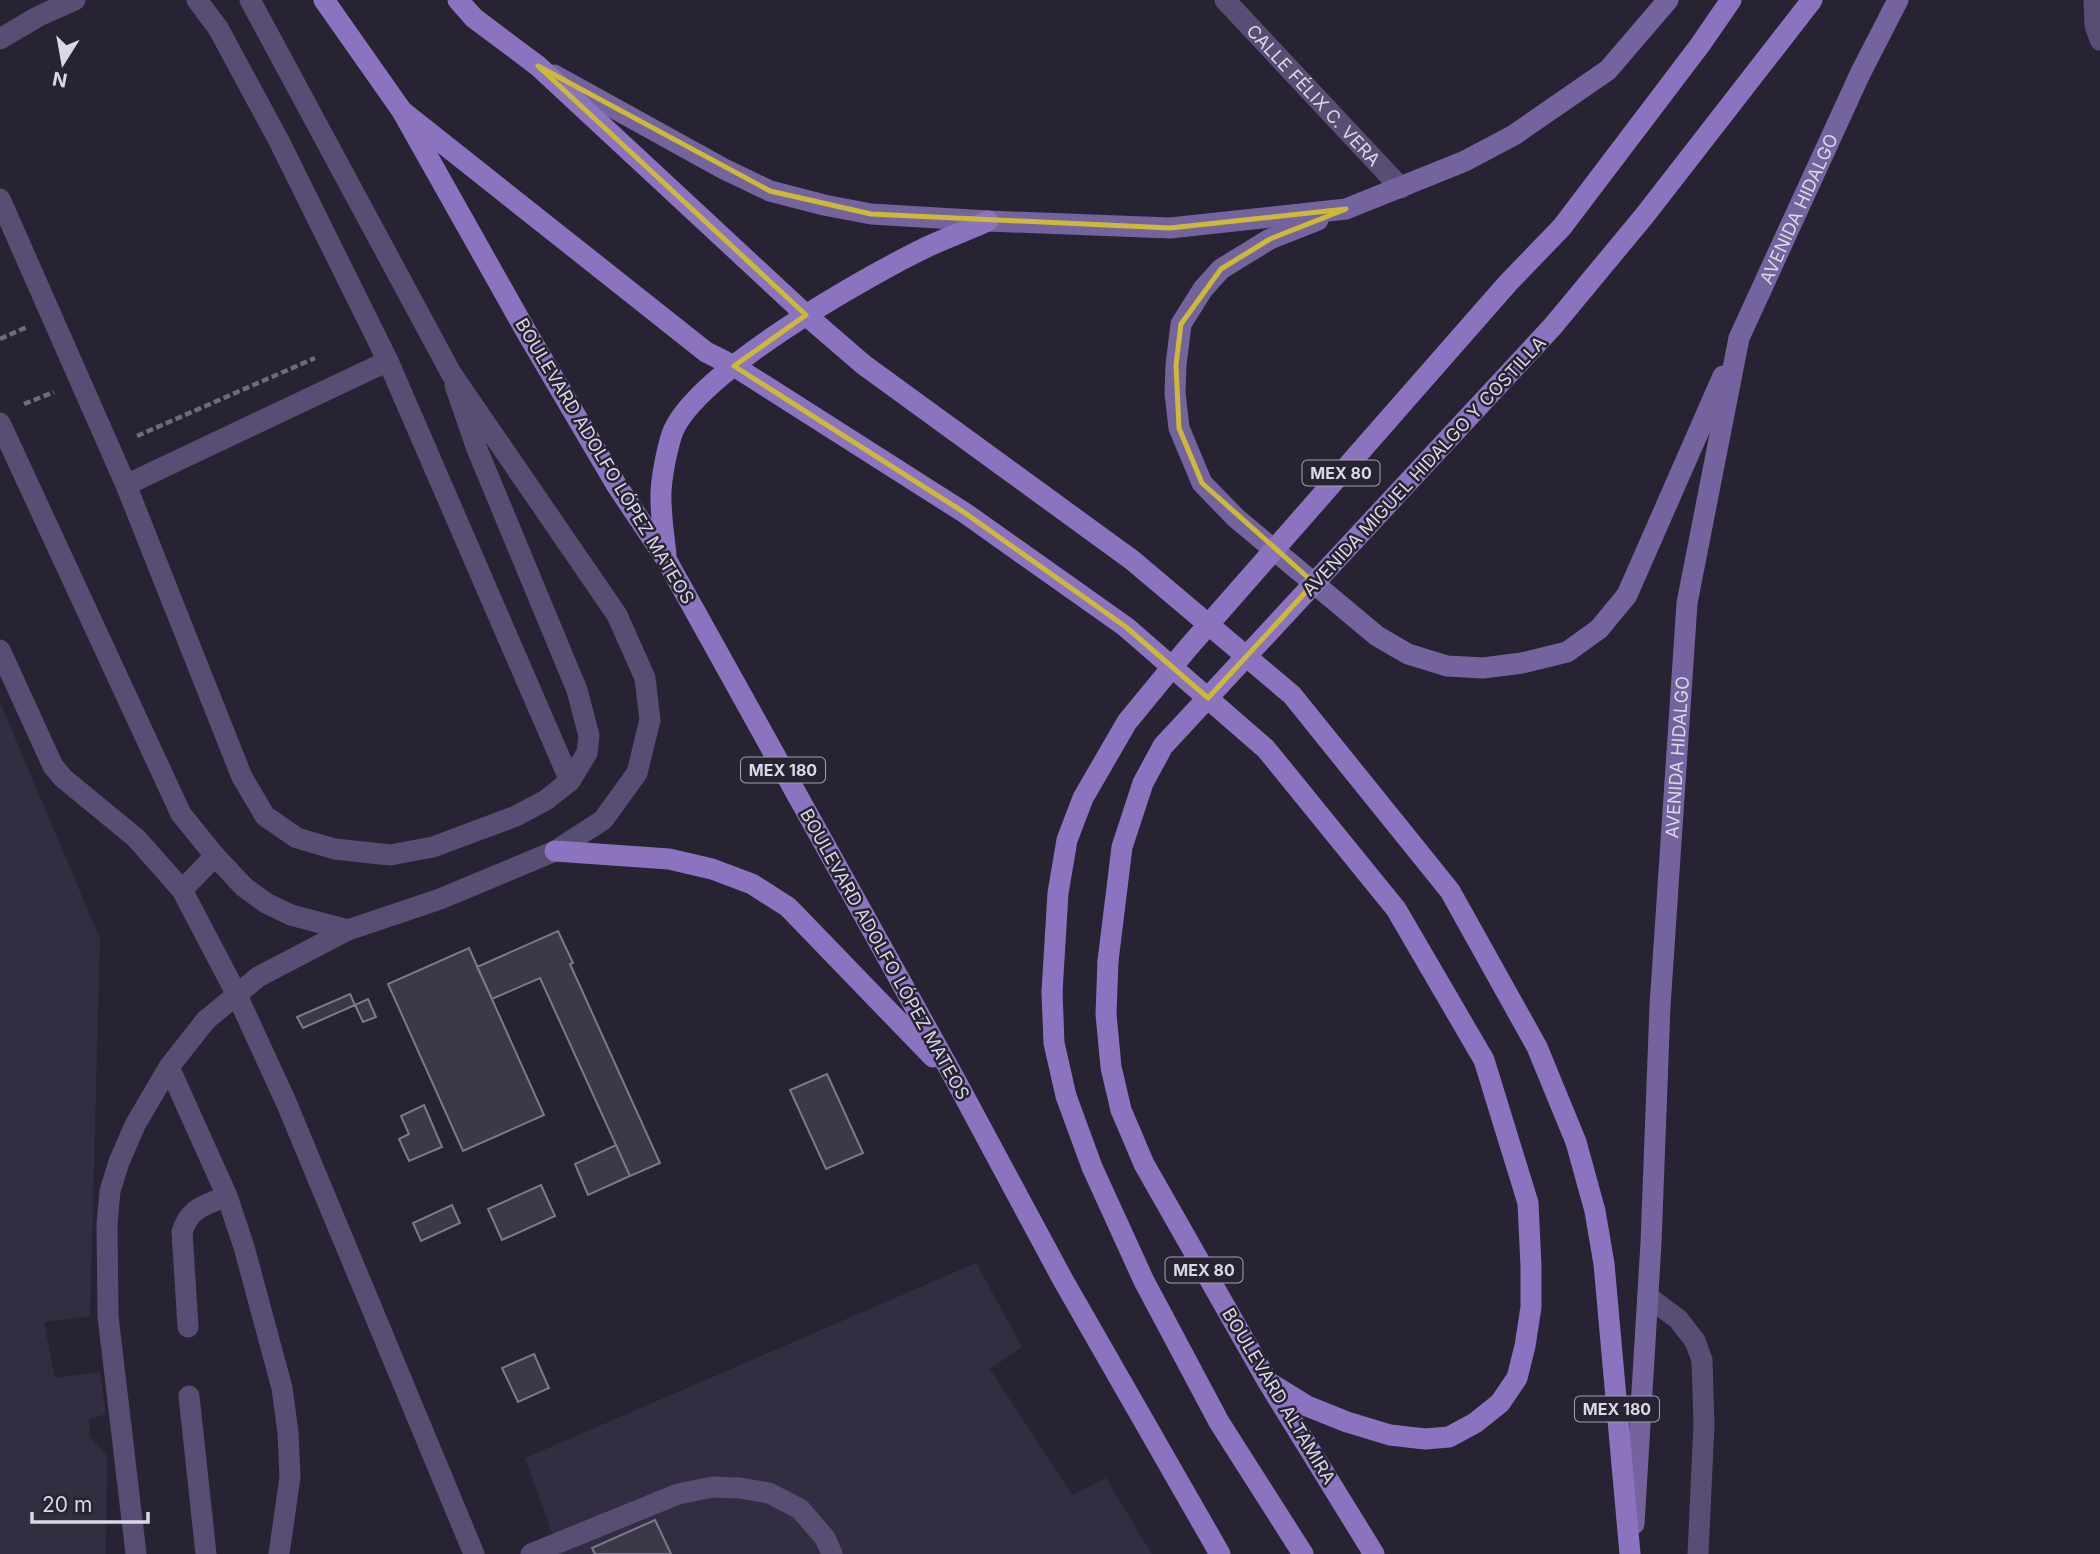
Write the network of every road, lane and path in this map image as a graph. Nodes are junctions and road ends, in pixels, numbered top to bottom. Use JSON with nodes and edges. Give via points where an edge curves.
{"nodes":[{"id":1,"x":75,"y":0,"type":"edge"},
{"id":2,"x":197,"y":0,"type":"edge"},
{"id":3,"x":250,"y":0,"type":"edge"},
{"id":4,"x":324,"y":0,"type":"edge"},
{"id":5,"x":458,"y":0,"type":"edge"},
{"id":6,"x":1225,"y":0,"type":"edge"},
{"id":7,"x":1668,"y":0,"type":"edge"},
{"id":8,"x":1731,"y":0,"type":"edge"},
{"id":9,"x":1812,"y":0,"type":"edge"},
{"id":10,"x":1899,"y":0,"type":"edge"},
{"id":11,"x":2094,"y":0,"type":"edge"},
{"id":12,"x":0,"y":40,"type":"edge"},
{"id":13,"x":2100,"y":40,"type":"edge"},
{"id":14,"x":538,"y":66,"type":"junction"},
{"id":15,"x":402,"y":111,"type":"junction"},
{"id":16,"x":1401,"y":188,"type":"junction"},
{"id":17,"x":0,"y":199,"type":"edge"},
{"id":18,"x":1346,"y":209,"type":"junction"},
{"id":19,"x":988,"y":222,"type":"junction"},
{"id":20,"x":806,"y":315,"type":"junction"},
{"id":21,"x":1740,"y":338,"type":"junction"},
{"id":22,"x":324,"y":355,"type":"dead end"},
{"id":23,"x":388,"y":361,"type":"junction"},
{"id":24,"x":734,"y":366,"type":"junction"},
{"id":25,"x":451,"y":373,"type":"junction"},
{"id":26,"x":81,"y":381,"type":"junction"},
{"id":27,"x":23,"y":405,"type":"dead end"},
{"id":28,"x":0,"y":423,"type":"edge"},
{"id":29,"x":110,"y":447,"type":"junction"},
{"id":30,"x":127,"y":485,"type":"junction"},
{"id":31,"x":666,"y":559,"type":"junction"},
{"id":32,"x":0,"y":650,"type":"edge"},
{"id":33,"x":570,"y":782,"type":"junction"},
{"id":34,"x":555,"y":851,"type":"junction"},
{"id":35,"x":215,"y":856,"type":"junction"},
{"id":36,"x":182,"y":890,"type":"junction"},
{"id":37,"x":348,"y":930,"type":"junction"},
{"id":38,"x":1108,"y":961,"type":"joint"},
{"id":39,"x":236,"y":993,"type":"junction"},
{"id":40,"x":169,"y":1067,"type":"junction"},
{"id":41,"x":956,"y":1081,"type":"junction"},
{"id":42,"x":227,"y":1196,"type":"junction"},
{"id":43,"x":1648,"y":1297,"type":"junction"},
{"id":44,"x":188,"y":1327,"type":"dead end"},
{"id":45,"x":1268,"y":1382,"type":"junction"},
{"id":46,"x":189,"y":1396,"type":"dead end"},
{"id":47,"x":136,"y":1554,"type":"edge"},
{"id":48,"x":206,"y":1554,"type":"edge"},
{"id":49,"x":279,"y":1554,"type":"edge"},
{"id":50,"x":474,"y":1554,"type":"edge"},
{"id":51,"x":530,"y":1554,"type":"edge"},
{"id":52,"x":832,"y":1554,"type":"edge"},
{"id":53,"x":1220,"y":1554,"type":"edge"},
{"id":54,"x":1303,"y":1554,"type":"edge"},
{"id":55,"x":1374,"y":1554,"type":"edge"},
{"id":56,"x":1631,"y":1554,"type":"edge"},
{"id":57,"x":1699,"y":1554,"type":"edge"}],
"edges":[{"from":1,"to":12,"type":"street"},
{"from":2,"to":23,"type":"street","via":[[218,28],[279,141]]},
{"from":3,"to":25,"type":"street"},
{"from":4,"to":15,"type":"main road","name":"BOULEVARD ADOLFO LÓPEZ MATEOS","number":"MEX 180"},
{"from":5,"to":14,"type":"main road","number":"MEX 180","via":[[474,18]]},
{"from":6,"to":16,"type":"street","name":"CALLE FÉLIX C. VERA"},
{"from":7,"to":16,"type":"street","via":[[1608,70],[1574,95],[1514,135]]},
{"from":8,"to":54,"type":"main road","number":"MEX 80","bridge":true,"via":[[1562,227],[1127,722],[1083,798],[1067,840],[1058,893],[1052,992],[1054,1043],[1066,1096],[1144,1281],[1219,1422]]},
{"from":9,"to":38,"type":"main road","name":"AVENIDA MIGUEL HIDALGO Y COSTILLA","number":"MEX 80","bridge":true,"via":[[1553,326],[1163,746],[1143,783],[1122,847]]},
{"from":10,"to":21,"type":"street","name":"AVENIDA HIDALGO","via":[[1860,74]]},
{"from":11,"to":13,"type":"street"},
{"from":14,"to":19,"type":"street","via":[[770,191],[871,214]]},
{"from":14,"to":20,"type":"main road","number":"MEX 180"},
{"from":15,"to":24,"type":"main road","via":[[706,352]]},
{"from":15,"to":31,"type":"main road","name":"BOULEVARD ADOLFO LÓPEZ MATEOS","number":"MEX 180","via":[[610,474]]},
{"from":16,"to":18,"type":"street"},
{"from":17,"to":26,"type":"street"},
{"from":18,"to":19,"type":"street","via":[[1170,228]]},
{"from":18,"to":21,"type":"street","via":[[1270,239],[1221,269],[1203,289],[1181,324],[1175,393],[1179,428],[1202,483],[1236,518],[1377,636],[1408,654],[1447,666],[1522,663],[1567,652],[1599,629],[1627,595]]},
{"from":19,"to":20,"type":"main road","via":[[928,246]]},
{"from":20,"to":24,"type":"main road"},
{"from":20,"to":56,"type":"main road","number":"MEX 180","via":[[864,365],[1132,560],[1292,695],[1450,891],[1537,1047],[1576,1142],[1595,1211]]},
{"from":21,"to":43,"type":"street","name":"AVENIDA HIDALGO","via":[[1687,603],[1660,1006]]},
{"from":22,"to":29,"type":"path"},
{"from":23,"to":30,"type":"street"},
{"from":23,"to":33,"type":"street"},
{"from":24,"to":31,"type":"main road","via":[[685,411],[673,432],[661,491]]},
{"from":24,"to":45,"type":"main road","via":[[964,513],[1126,627],[1266,749],[1396,909],[1484,1060],[1528,1203],[1531,1307],[1525,1346],[1511,1387],[1500,1403],[1475,1423],[1449,1437],[1425,1439],[1347,1422],[1307,1406]]},
{"from":25,"to":33,"type":"street","via":[[477,449],[578,690],[589,736],[587,753]]},
{"from":25,"to":34,"type":"street","via":[[617,615],[645,678],[650,720],[637,773],[603,820]]},
{"from":26,"to":27,"type":"path"},
{"from":26,"to":29,"type":"street"},
{"from":28,"to":35,"type":"street","via":[[181,814]]},
{"from":29,"to":30,"type":"street"},
{"from":30,"to":33,"type":"street","via":[[242,777],[265,816],[297,838],[335,849],[390,855],[433,847],[516,816]]},
{"from":31,"to":41,"type":"main road","name":"BOULEVARD ADOLFO LÓPEZ MATEOS","number":"MEX 180"},
{"from":32,"to":36,"type":"street","via":[[53,766],[136,838]]},
{"from":34,"to":37,"type":"street","via":[[440,899]]},
{"from":34,"to":41,"type":"main road","via":[[669,859],[752,884],[788,907]]},
{"from":35,"to":36,"type":"street"},
{"from":35,"to":37,"type":"street","via":[[266,903],[291,915]]},
{"from":36,"to":39,"type":"street"},
{"from":37,"to":39,"type":"street"},
{"from":38,"to":45,"type":"main road","name":"BOULEVARD ALTAMIRA","number":"MEX 80","via":[[1106,1014],[1121,1110],[1143,1164]]},
{"from":39,"to":40,"type":"street","via":[[206,1020]]},
{"from":39,"to":50,"type":"street"},
{"from":40,"to":42,"type":"street"},
{"from":40,"to":47,"type":"street","via":[[118,1162],[107,1224],[108,1316]]},
{"from":41,"to":53,"type":"main road","name":"BOULEVARD ADOLFO LÓPEZ MATEOS","number":"MEX 180","via":[[1063,1280]]},
{"from":42,"to":44,"type":"street","via":[[195,1209],[182,1232]]},
{"from":42,"to":49,"type":"street","via":[[282,1388],[290,1477]]},
{"from":43,"to":56,"type":"street","name":"AVENIDA HIDALGO"},
{"from":43,"to":57,"type":"street","via":[[1678,1319],[1695,1341],[1702,1360]]},
{"from":45,"to":55,"type":"main road","name":"BOULEVARD ALTAMIRA","number":"MEX 80"},
{"from":46,"to":48,"type":"street"},
{"from":51,"to":52,"type":"street","via":[[678,1494],[713,1487],[769,1493],[800,1509],[825,1538]]}]}
